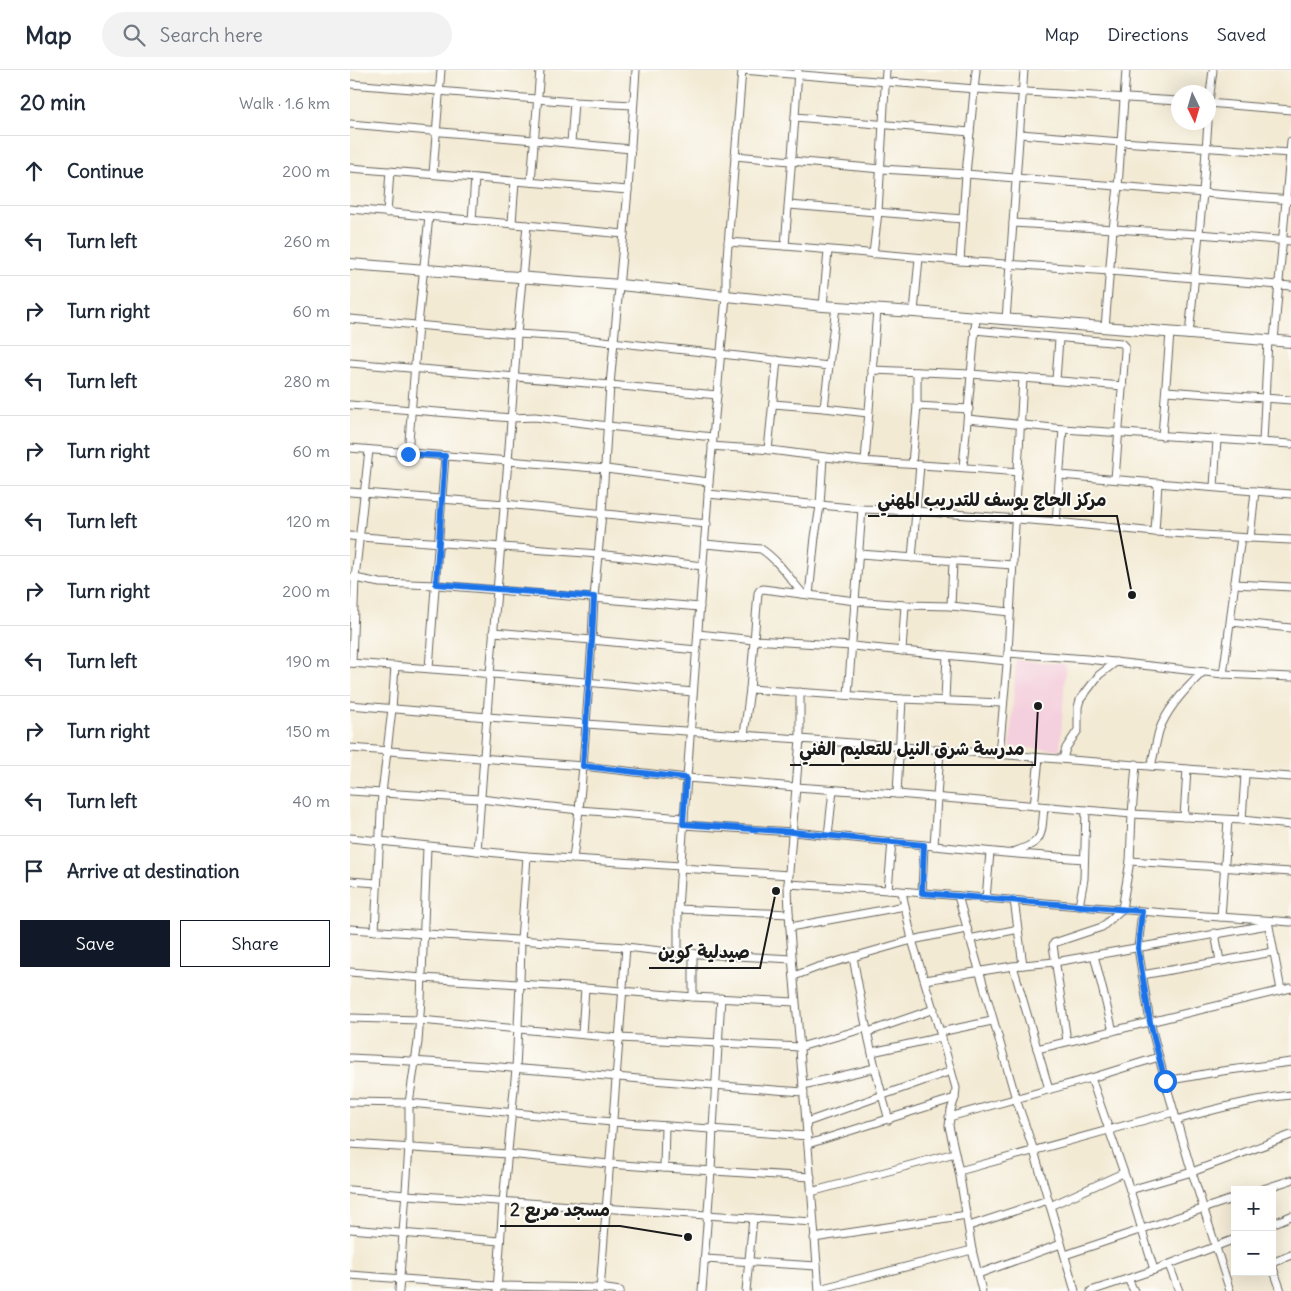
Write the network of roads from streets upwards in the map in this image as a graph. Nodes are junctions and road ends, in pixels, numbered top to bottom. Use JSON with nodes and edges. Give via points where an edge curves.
{"nodes":[{"id":1,"x":441,"y":70,"type":"edge"},
{"id":2,"x":540,"y":70,"type":"edge"},
{"id":3,"x":636,"y":70,"type":"edge"},
{"id":4,"x":742,"y":70,"type":"edge"},
{"id":5,"x":886,"y":70,"type":"edge"},
{"id":6,"x":976,"y":70,"type":"edge"},
{"id":7,"x":1024,"y":70,"type":"edge"},
{"id":8,"x":1126,"y":70,"type":"edge"},
{"id":9,"x":1213,"y":70,"type":"edge"},
{"id":10,"x":797,"y":72,"type":"edge"},
{"id":11,"x":885,"y":82,"type":"junction"},
{"id":12,"x":350,"y":84,"type":"edge"},
{"id":13,"x":1211,"y":85,"type":"edge"},
{"id":14,"x":975,"y":89,"type":"junction"},
{"id":15,"x":440,"y":90,"type":"junction"},
{"id":16,"x":1023,"y":91,"type":"junction"},
{"id":17,"x":1123,"y":98,"type":"junction"},
{"id":18,"x":537,"y":99,"type":"junction"},
{"id":19,"x":1171,"y":101,"type":"edge"},
{"id":20,"x":574,"y":102,"type":"junction"},
{"id":21,"x":1216,"y":104,"type":"edge"},
{"id":22,"x":633,"y":105,"type":"junction"},
{"id":23,"x":1291,"y":110,"type":"edge"},
{"id":24,"x":796,"y":117,"type":"junction"},
{"id":25,"x":350,"y":124,"type":"edge"},
{"id":26,"x":883,"y":124,"type":"junction"},
{"id":27,"x":1207,"y":130,"type":"edge"},
{"id":28,"x":436,"y":132,"type":"junction"},
{"id":29,"x":970,"y":132,"type":"junction"},
{"id":30,"x":1020,"y":134,"type":"junction"},
{"id":31,"x":534,"y":140,"type":"junction"},
{"id":32,"x":1291,"y":141,"type":"edge"},
{"id":33,"x":1121,"y":142,"type":"junction"},
{"id":34,"x":571,"y":143,"type":"junction"},
{"id":35,"x":1206,"y":147,"type":"junction"},
{"id":36,"x":631,"y":149,"type":"junction"},
{"id":37,"x":1291,"y":153,"type":"edge"},
{"id":38,"x":735,"y":156,"type":"junction"},
{"id":39,"x":792,"y":162,"type":"junction"},
{"id":40,"x":350,"y":168,"type":"edge"},
{"id":41,"x":881,"y":169,"type":"junction"},
{"id":42,"x":390,"y":171,"type":"junction"},
{"id":43,"x":433,"y":174,"type":"junction"},
{"id":44,"x":966,"y":174,"type":"junction"},
{"id":45,"x":475,"y":178,"type":"junction"},
{"id":46,"x":1016,"y":179,"type":"junction"},
{"id":47,"x":515,"y":180,"type":"junction"},
{"id":48,"x":531,"y":182,"type":"junction"},
{"id":49,"x":1118,"y":187,"type":"junction"},
{"id":50,"x":628,"y":190,"type":"junction"},
{"id":51,"x":1203,"y":194,"type":"junction"},
{"id":52,"x":1289,"y":200,"type":"edge"},
{"id":53,"x":789,"y":205,"type":"junction"},
{"id":54,"x":350,"y":209,"type":"edge"},
{"id":55,"x":878,"y":212,"type":"junction"},
{"id":56,"x":387,"y":213,"type":"junction"},
{"id":57,"x":429,"y":216,"type":"junction"},
{"id":58,"x":963,"y":219,"type":"junction"},
{"id":59,"x":472,"y":220,"type":"junction"},
{"id":60,"x":512,"y":223,"type":"junction"},
{"id":61,"x":1013,"y":223,"type":"junction"},
{"id":62,"x":527,"y":225,"type":"junction"},
{"id":63,"x":1113,"y":229,"type":"junction"},
{"id":64,"x":624,"y":234,"type":"junction"},
{"id":65,"x":1198,"y":234,"type":"junction"},
{"id":66,"x":1282,"y":240,"type":"junction"},
{"id":67,"x":1291,"y":241,"type":"edge"},
{"id":68,"x":728,"y":242,"type":"junction"},
{"id":69,"x":785,"y":246,"type":"junction"},
{"id":70,"x":828,"y":251,"type":"junction"},
{"id":71,"x":873,"y":254,"type":"junction"},
{"id":72,"x":919,"y":258,"type":"junction"},
{"id":73,"x":960,"y":261,"type":"junction"},
{"id":74,"x":350,"y":264,"type":"edge"},
{"id":75,"x":1010,"y":265,"type":"junction"},
{"id":76,"x":425,"y":269,"type":"junction"},
{"id":77,"x":1110,"y":271,"type":"junction"},
{"id":78,"x":522,"y":277,"type":"junction"},
{"id":79,"x":1194,"y":278,"type":"junction"},
{"id":80,"x":620,"y":285,"type":"junction"},
{"id":81,"x":1278,"y":285,"type":"junction"},
{"id":82,"x":1291,"y":286,"type":"edge"},
{"id":83,"x":726,"y":296,"type":"junction"},
{"id":84,"x":823,"y":306,"type":"junction"},
{"id":85,"x":836,"y":306,"type":"junction"},
{"id":86,"x":877,"y":310,"type":"junction"},
{"id":87,"x":914,"y":312,"type":"junction"},
{"id":88,"x":976,"y":318,"type":"junction"},
{"id":89,"x":350,"y":319,"type":"edge"},
{"id":90,"x":1006,"y":320,"type":"junction"},
{"id":91,"x":418,"y":326,"type":"junction"},
{"id":92,"x":1106,"y":328,"type":"junction"},
{"id":93,"x":974,"y":330,"type":"junction"},
{"id":94,"x":1170,"y":333,"type":"junction"},
{"id":95,"x":517,"y":334,"type":"junction"},
{"id":96,"x":1189,"y":335,"type":"junction"},
{"id":97,"x":1059,"y":339,"type":"junction"},
{"id":98,"x":1271,"y":341,"type":"junction"},
{"id":99,"x":614,"y":342,"type":"junction"},
{"id":100,"x":1291,"y":342,"type":"edge"},
{"id":101,"x":720,"y":353,"type":"junction"},
{"id":102,"x":778,"y":360,"type":"junction"},
{"id":103,"x":350,"y":363,"type":"edge"},
{"id":104,"x":828,"y":366,"type":"junction"},
{"id":105,"x":415,"y":368,"type":"junction"},
{"id":106,"x":872,"y":370,"type":"junction"},
{"id":107,"x":917,"y":372,"type":"junction"},
{"id":108,"x":971,"y":374,"type":"junction"},
{"id":109,"x":515,"y":376,"type":"junction"},
{"id":110,"x":1023,"y":378,"type":"junction"},
{"id":111,"x":1056,"y":380,"type":"junction"},
{"id":112,"x":610,"y":385,"type":"junction"},
{"id":113,"x":1123,"y":386,"type":"junction"},
{"id":114,"x":1166,"y":391,"type":"junction"},
{"id":115,"x":717,"y":396,"type":"junction"},
{"id":116,"x":1264,"y":398,"type":"junction"},
{"id":117,"x":1291,"y":400,"type":"edge"},
{"id":118,"x":774,"y":404,"type":"junction"},
{"id":119,"x":350,"y":405,"type":"edge"},
{"id":120,"x":916,"y":406,"type":"junction"},
{"id":121,"x":824,"y":408,"type":"junction"},
{"id":122,"x":969,"y":409,"type":"junction"},
{"id":123,"x":412,"y":410,"type":"junction"},
{"id":124,"x":868,"y":413,"type":"junction"},
{"id":125,"x":512,"y":418,"type":"junction"},
{"id":126,"x":968,"y":419,"type":"junction"},
{"id":127,"x":1021,"y":424,"type":"junction"},
{"id":128,"x":608,"y":426,"type":"junction"},
{"id":129,"x":1063,"y":429,"type":"junction"},
{"id":130,"x":1119,"y":433,"type":"junction"},
{"id":131,"x":1162,"y":436,"type":"junction"},
{"id":132,"x":713,"y":437,"type":"junction"},
{"id":133,"x":1217,"y":440,"type":"junction"},
{"id":134,"x":1263,"y":442,"type":"junction"},
{"id":135,"x":1291,"y":444,"type":"edge"},
{"id":136,"x":712,"y":446,"type":"junction"},
{"id":137,"x":350,"y":448,"type":"edge"},
{"id":138,"x":368,"y":450,"type":"junction"},
{"id":139,"x":768,"y":450,"type":"junction"},
{"id":140,"x":408,"y":454,"type":"junction"},
{"id":141,"x":445,"y":456,"type":"junction"},
{"id":142,"x":823,"y":457,"type":"junction"},
{"id":143,"x":508,"y":461,"type":"junction"},
{"id":144,"x":865,"y":461,"type":"junction"},
{"id":145,"x":916,"y":465,"type":"junction"},
{"id":146,"x":963,"y":467,"type":"junction"},
{"id":147,"x":606,"y":469,"type":"junction"},
{"id":148,"x":1018,"y":472,"type":"junction"},
{"id":149,"x":1060,"y":475,"type":"junction"},
{"id":150,"x":1115,"y":479,"type":"junction"},
{"id":151,"x":709,"y":482,"type":"junction"},
{"id":152,"x":1158,"y":483,"type":"junction"},
{"id":153,"x":1214,"y":487,"type":"junction"},
{"id":154,"x":1255,"y":491,"type":"junction"},
{"id":155,"x":350,"y":492,"type":"edge"},
{"id":156,"x":363,"y":494,"type":"junction"},
{"id":157,"x":708,"y":494,"type":"junction"},
{"id":158,"x":1291,"y":494,"type":"edge"},
{"id":159,"x":442,"y":499,"type":"junction"},
{"id":160,"x":504,"y":504,"type":"junction"},
{"id":161,"x":820,"y":506,"type":"junction"},
{"id":162,"x":862,"y":509,"type":"junction"},
{"id":163,"x":916,"y":512,"type":"junction"},
{"id":164,"x":602,"y":513,"type":"junction"},
{"id":165,"x":1015,"y":519,"type":"junction"},
{"id":166,"x":1056,"y":522,"type":"junction"},
{"id":167,"x":706,"y":524,"type":"junction"},
{"id":168,"x":1155,"y":532,"type":"junction"},
{"id":169,"x":350,"y":536,"type":"edge"},
{"id":170,"x":359,"y":537,"type":"junction"},
{"id":171,"x":1241,"y":538,"type":"junction"},
{"id":172,"x":1250,"y":538,"type":"junction"},
{"id":173,"x":1291,"y":540,"type":"edge"},
{"id":174,"x":439,"y":543,"type":"junction"},
{"id":175,"x":705,"y":544,"type":"junction"},
{"id":176,"x":501,"y":547,"type":"junction"},
{"id":177,"x":598,"y":554,"type":"junction"},
{"id":178,"x":859,"y":554,"type":"junction"},
{"id":179,"x":912,"y":558,"type":"junction"},
{"id":180,"x":953,"y":562,"type":"junction"},
{"id":181,"x":1012,"y":565,"type":"junction"},
{"id":182,"x":703,"y":566,"type":"junction"},
{"id":183,"x":353,"y":578,"type":"edge"},
{"id":184,"x":436,"y":584,"type":"junction"},
{"id":185,"x":1234,"y":584,"type":"junction"},
{"id":186,"x":1291,"y":587,"type":"edge"},
{"id":187,"x":498,"y":590,"type":"junction"},
{"id":188,"x":806,"y":595,"type":"junction"},
{"id":189,"x":594,"y":597,"type":"junction"},
{"id":190,"x":855,"y":601,"type":"junction"},
{"id":191,"x":905,"y":605,"type":"junction"},
{"id":192,"x":951,"y":606,"type":"junction"},
{"id":193,"x":700,"y":607,"type":"junction"},
{"id":194,"x":1010,"y":612,"type":"junction"},
{"id":195,"x":1231,"y":622,"type":"junction"},
{"id":196,"x":1291,"y":628,"type":"edge"},
{"id":197,"x":493,"y":632,"type":"junction"},
{"id":198,"x":698,"y":634,"type":"junction"},
{"id":199,"x":592,"y":640,"type":"junction"},
{"id":200,"x":754,"y":640,"type":"junction"},
{"id":201,"x":852,"y":646,"type":"junction"},
{"id":202,"x":697,"y":650,"type":"junction"},
{"id":203,"x":902,"y":652,"type":"junction"},
{"id":204,"x":946,"y":655,"type":"junction"},
{"id":205,"x":1007,"y":657,"type":"junction"},
{"id":206,"x":1116,"y":662,"type":"junction"},
{"id":207,"x":351,"y":663,"type":"edge"},
{"id":208,"x":395,"y":666,"type":"junction"},
{"id":209,"x":429,"y":668,"type":"junction"},
{"id":210,"x":1203,"y":672,"type":"junction"},
{"id":211,"x":490,"y":674,"type":"junction"},
{"id":212,"x":1222,"y":674,"type":"junction"},
{"id":213,"x":1291,"y":678,"type":"edge"},
{"id":214,"x":589,"y":682,"type":"junction"},
{"id":215,"x":750,"y":689,"type":"junction"},
{"id":216,"x":693,"y":692,"type":"junction"},
{"id":217,"x":800,"y":692,"type":"junction"},
{"id":218,"x":848,"y":695,"type":"junction"},
{"id":219,"x":902,"y":699,"type":"junction"},
{"id":220,"x":945,"y":700,"type":"junction"},
{"id":221,"x":1003,"y":703,"type":"junction"},
{"id":222,"x":350,"y":705,"type":"edge"},
{"id":223,"x":392,"y":709,"type":"junction"},
{"id":224,"x":487,"y":717,"type":"junction"},
{"id":225,"x":585,"y":724,"type":"junction"},
{"id":226,"x":690,"y":732,"type":"junction"},
{"id":227,"x":744,"y":735,"type":"junction"},
{"id":228,"x":800,"y":739,"type":"junction"},
{"id":229,"x":900,"y":747,"type":"junction"},
{"id":230,"x":350,"y":748,"type":"edge"},
{"id":231,"x":387,"y":750,"type":"junction"},
{"id":232,"x":940,"y":750,"type":"junction"},
{"id":233,"x":999,"y":755,"type":"junction"},
{"id":234,"x":484,"y":758,"type":"junction"},
{"id":235,"x":1039,"y":758,"type":"junction"},
{"id":236,"x":1063,"y":759,"type":"junction"},
{"id":237,"x":1136,"y":764,"type":"junction"},
{"id":238,"x":583,"y":766,"type":"junction"},
{"id":239,"x":1151,"y":766,"type":"junction"},
{"id":240,"x":1187,"y":769,"type":"junction"},
{"id":241,"x":1245,"y":775,"type":"junction"},
{"id":242,"x":686,"y":778,"type":"junction"},
{"id":243,"x":1291,"y":778,"type":"edge"},
{"id":244,"x":796,"y":787,"type":"junction"},
{"id":245,"x":350,"y":790,"type":"edge"},
{"id":246,"x":833,"y":790,"type":"junction"},
{"id":247,"x":382,"y":793,"type":"junction"},
{"id":248,"x":897,"y":794,"type":"junction"},
{"id":249,"x":938,"y":798,"type":"junction"},
{"id":250,"x":480,"y":799,"type":"junction"},
{"id":251,"x":1034,"y":806,"type":"junction"},
{"id":252,"x":1044,"y":806,"type":"junction"},
{"id":253,"x":579,"y":810,"type":"junction"},
{"id":254,"x":1086,"y":810,"type":"junction"},
{"id":255,"x":1132,"y":814,"type":"junction"},
{"id":256,"x":1184,"y":817,"type":"junction"},
{"id":257,"x":1228,"y":820,"type":"junction"},
{"id":258,"x":1242,"y":820,"type":"junction"},
{"id":259,"x":683,"y":821,"type":"junction"},
{"id":260,"x":1291,"y":825,"type":"edge"},
{"id":261,"x":793,"y":832,"type":"junction"},
{"id":262,"x":828,"y":836,"type":"junction"},
{"id":263,"x":350,"y":838,"type":"edge"},
{"id":264,"x":380,"y":841,"type":"junction"},
{"id":265,"x":892,"y":841,"type":"junction"},
{"id":266,"x":924,"y":845,"type":"junction"},
{"id":267,"x":934,"y":846,"type":"junction"},
{"id":268,"x":428,"y":847,"type":"junction"},
{"id":269,"x":477,"y":851,"type":"junction"},
{"id":270,"x":990,"y":852,"type":"junction"},
{"id":271,"x":1009,"y":854,"type":"junction"},
{"id":272,"x":527,"y":856,"type":"junction"},
{"id":273,"x":573,"y":858,"type":"junction"},
{"id":274,"x":1084,"y":859,"type":"junction"},
{"id":275,"x":1130,"y":861,"type":"junction"},
{"id":276,"x":681,"y":867,"type":"junction"},
{"id":277,"x":1224,"y":868,"type":"junction"},
{"id":278,"x":1291,"y":872,"type":"edge"},
{"id":279,"x":789,"y":875,"type":"junction"},
{"id":280,"x":350,"y":881,"type":"edge"},
{"id":281,"x":377,"y":883,"type":"junction"},
{"id":282,"x":788,"y":884,"type":"junction"},
{"id":283,"x":888,"y":890,"type":"junction"},
{"id":284,"x":902,"y":892,"type":"junction"},
{"id":285,"x":922,"y":893,"type":"junction"},
{"id":286,"x":958,"y":896,"type":"junction"},
{"id":287,"x":986,"y":898,"type":"junction"},
{"id":288,"x":1014,"y":900,"type":"junction"},
{"id":289,"x":904,"y":906,"type":"junction"},
{"id":290,"x":1079,"y":906,"type":"junction"},
{"id":291,"x":678,"y":909,"type":"junction"},
{"id":292,"x":1122,"y":909,"type":"junction"},
{"id":293,"x":1142,"y":911,"type":"junction"},
{"id":294,"x":789,"y":914,"type":"junction"},
{"id":295,"x":1221,"y":917,"type":"junction"},
{"id":296,"x":1268,"y":922,"type":"junction"},
{"id":297,"x":1291,"y":922,"type":"edge"},
{"id":298,"x":790,"y":927,"type":"junction"},
{"id":299,"x":1019,"y":928,"type":"junction"},
{"id":300,"x":350,"y":929,"type":"edge"},
{"id":301,"x":966,"y":929,"type":"junction"},
{"id":302,"x":375,"y":931,"type":"junction"},
{"id":303,"x":1215,"y":933,"type":"junction"},
{"id":304,"x":425,"y":934,"type":"junction"},
{"id":305,"x":969,"y":939,"type":"junction"},
{"id":306,"x":521,"y":940,"type":"junction"},
{"id":307,"x":912,"y":940,"type":"junction"},
{"id":308,"x":626,"y":947,"type":"junction"},
{"id":309,"x":1138,"y":948,"type":"junction"},
{"id":310,"x":1273,"y":952,"type":"junction"},
{"id":311,"x":678,"y":953,"type":"junction"},
{"id":312,"x":693,"y":953,"type":"junction"},
{"id":313,"x":1094,"y":955,"type":"junction"},
{"id":314,"x":853,"y":957,"type":"junction"},
{"id":315,"x":792,"y":958,"type":"junction"},
{"id":316,"x":1220,"y":961,"type":"junction"},
{"id":317,"x":1055,"y":962,"type":"junction"},
{"id":318,"x":1023,"y":965,"type":"junction"},
{"id":319,"x":1013,"y":966,"type":"junction"},
{"id":320,"x":979,"y":971,"type":"junction"},
{"id":321,"x":350,"y":972,"type":"edge"},
{"id":322,"x":1142,"y":975,"type":"junction"},
{"id":323,"x":794,"y":976,"type":"junction"},
{"id":324,"x":422,"y":978,"type":"junction"},
{"id":325,"x":925,"y":980,"type":"junction"},
{"id":326,"x":520,"y":984,"type":"junction"},
{"id":327,"x":585,"y":988,"type":"junction"},
{"id":328,"x":1291,"y":988,"type":"edge"},
{"id":329,"x":1281,"y":990,"type":"junction"},
{"id":330,"x":622,"y":992,"type":"junction"},
{"id":331,"x":692,"y":997,"type":"junction"},
{"id":332,"x":721,"y":998,"type":"junction"},
{"id":333,"x":795,"y":1002,"type":"junction"},
{"id":334,"x":934,"y":1009,"type":"junction"},
{"id":335,"x":350,"y":1018,"type":"edge"},
{"id":336,"x":420,"y":1020,"type":"junction"},
{"id":337,"x":992,"y":1020,"type":"junction"},
{"id":338,"x":1150,"y":1022,"type":"junction"},
{"id":339,"x":518,"y":1028,"type":"junction"},
{"id":340,"x":867,"y":1030,"type":"junction"},
{"id":341,"x":1113,"y":1031,"type":"junction"},
{"id":342,"x":582,"y":1034,"type":"junction"},
{"id":343,"x":941,"y":1034,"type":"junction"},
{"id":344,"x":619,"y":1038,"type":"junction"},
{"id":345,"x":1067,"y":1041,"type":"junction"},
{"id":346,"x":718,"y":1043,"type":"junction"},
{"id":347,"x":800,"y":1047,"type":"junction"},
{"id":348,"x":1037,"y":1049,"type":"junction"},
{"id":349,"x":872,"y":1052,"type":"junction"},
{"id":350,"x":1159,"y":1057,"type":"junction"},
{"id":351,"x":350,"y":1058,"type":"edge"},
{"id":352,"x":414,"y":1061,"type":"junction"},
{"id":353,"x":1291,"y":1062,"type":"edge"},
{"id":354,"x":876,"y":1068,"type":"junction"},
{"id":355,"x":516,"y":1069,"type":"junction"},
{"id":356,"x":951,"y":1071,"type":"junction"},
{"id":357,"x":617,"y":1077,"type":"junction"},
{"id":358,"x":1091,"y":1078,"type":"junction"},
{"id":359,"x":1165,"y":1081,"type":"junction"},
{"id":360,"x":716,"y":1086,"type":"junction"},
{"id":361,"x":803,"y":1088,"type":"junction"},
{"id":362,"x":1049,"y":1090,"type":"junction"},
{"id":363,"x":1291,"y":1095,"type":"edge"},
{"id":364,"x":882,"y":1096,"type":"junction"},
{"id":365,"x":956,"y":1098,"type":"junction"},
{"id":366,"x":1016,"y":1099,"type":"junction"},
{"id":367,"x":350,"y":1102,"type":"edge"},
{"id":368,"x":409,"y":1104,"type":"junction"},
{"id":369,"x":512,"y":1112,"type":"junction"},
{"id":370,"x":1174,"y":1112,"type":"junction"},
{"id":371,"x":949,"y":1117,"type":"junction"},
{"id":372,"x":889,"y":1120,"type":"junction"},
{"id":373,"x":1176,"y":1120,"type":"junction"},
{"id":374,"x":612,"y":1122,"type":"junction"},
{"id":375,"x":807,"y":1122,"type":"junction"},
{"id":376,"x":665,"y":1126,"type":"junction"},
{"id":377,"x":713,"y":1128,"type":"junction"},
{"id":378,"x":1108,"y":1129,"type":"junction"},
{"id":379,"x":1291,"y":1134,"type":"edge"},
{"id":380,"x":808,"y":1136,"type":"junction"},
{"id":381,"x":350,"y":1144,"type":"edge"},
{"id":382,"x":808,"y":1144,"type":"junction"},
{"id":383,"x":409,"y":1147,"type":"junction"},
{"id":384,"x":1034,"y":1151,"type":"junction"},
{"id":385,"x":955,"y":1153,"type":"junction"},
{"id":386,"x":508,"y":1154,"type":"junction"},
{"id":387,"x":609,"y":1164,"type":"junction"},
{"id":388,"x":664,"y":1168,"type":"junction"},
{"id":389,"x":959,"y":1170,"type":"junction"},
{"id":390,"x":711,"y":1171,"type":"junction"},
{"id":391,"x":1192,"y":1172,"type":"junction"},
{"id":392,"x":1123,"y":1173,"type":"junction"},
{"id":393,"x":810,"y":1177,"type":"junction"},
{"id":394,"x":1291,"y":1180,"type":"edge"},
{"id":395,"x":1272,"y":1186,"type":"edge"},
{"id":396,"x":350,"y":1190,"type":"edge"},
{"id":397,"x":1130,"y":1190,"type":"junction"},
{"id":398,"x":811,"y":1192,"type":"junction"},
{"id":399,"x":406,"y":1195,"type":"junction"},
{"id":400,"x":1231,"y":1199,"type":"edge"},
{"id":401,"x":503,"y":1202,"type":"junction"},
{"id":402,"x":1049,"y":1203,"type":"junction"},
{"id":403,"x":606,"y":1208,"type":"junction"},
{"id":404,"x":1203,"y":1208,"type":"junction"},
{"id":405,"x":708,"y":1215,"type":"junction"},
{"id":406,"x":967,"y":1215,"type":"junction"},
{"id":407,"x":1291,"y":1216,"type":"edge"},
{"id":408,"x":753,"y":1218,"type":"junction"},
{"id":409,"x":814,"y":1222,"type":"junction"},
{"id":410,"x":1276,"y":1222,"type":"edge"},
{"id":411,"x":969,"y":1226,"type":"junction"},
{"id":412,"x":350,"y":1229,"type":"edge"},
{"id":413,"x":1141,"y":1230,"type":"junction"},
{"id":414,"x":403,"y":1234,"type":"junction"},
{"id":415,"x":814,"y":1238,"type":"junction"},
{"id":416,"x":500,"y":1241,"type":"junction"},
{"id":417,"x":1231,"y":1241,"type":"edge"},
{"id":418,"x":1062,"y":1244,"type":"junction"},
{"id":419,"x":1216,"y":1247,"type":"junction"},
{"id":420,"x":972,"y":1250,"type":"junction"},
{"id":421,"x":1065,"y":1255,"type":"junction"},
{"id":422,"x":1291,"y":1255,"type":"edge"},
{"id":423,"x":705,"y":1259,"type":"junction"},
{"id":424,"x":749,"y":1261,"type":"junction"},
{"id":425,"x":1276,"y":1262,"type":"edge"},
{"id":426,"x":1169,"y":1265,"type":"junction"},
{"id":427,"x":817,"y":1266,"type":"junction"},
{"id":428,"x":1154,"y":1270,"type":"junction"},
{"id":429,"x":978,"y":1274,"type":"junction"},
{"id":430,"x":350,"y":1275,"type":"edge"},
{"id":431,"x":1276,"y":1275,"type":"edge"},
{"id":432,"x":400,"y":1278,"type":"junction"},
{"id":433,"x":1128,"y":1279,"type":"junction"},
{"id":434,"x":497,"y":1288,"type":"edge"},
{"id":435,"x":600,"y":1290,"type":"edge"},
{"id":436,"x":819,"y":1290,"type":"edge"},
{"id":437,"x":399,"y":1291,"type":"edge"},
{"id":438,"x":620,"y":1291,"type":"edge"},
{"id":439,"x":702,"y":1291,"type":"edge"},
{"id":440,"x":746,"y":1291,"type":"edge"},
{"id":441,"x":982,"y":1291,"type":"edge"},
{"id":442,"x":1075,"y":1291,"type":"edge"},
{"id":443,"x":1091,"y":1291,"type":"edge"},
{"id":444,"x":1134,"y":1291,"type":"edge"},
{"id":445,"x":1179,"y":1291,"type":"edge"},
{"id":446,"x":1229,"y":1291,"type":"edge"},
{"id":447,"x":1282,"y":1291,"type":"edge"}],
"edges":[{"from":1,"to":15,"type":"street"},
{"from":2,"to":18,"type":"street"},
{"from":3,"to":22,"type":"street"},
{"from":4,"to":10,"type":"street"},
{"from":4,"to":38,"type":"street"},
{"from":5,"to":11,"type":"street"},
{"from":6,"to":14,"type":"street"},
{"from":7,"to":16,"type":"street"},
{"from":8,"to":17,"type":"street"},
{"from":9,"to":13,"type":"street"},
{"from":10,"to":11,"type":"street"},
{"from":10,"to":24,"type":"street"},
{"from":11,"to":14,"type":"street"},
{"from":11,"to":26,"type":"street"},
{"from":12,"to":15,"type":"street"},
{"from":14,"to":16,"type":"street"},
{"from":14,"to":29,"type":"street"},
{"from":15,"to":18,"type":"street"},
{"from":15,"to":28,"type":"street"},
{"from":16,"to":17,"type":"street"},
{"from":16,"to":30,"type":"street"},
{"from":17,"to":19,"type":"street"},
{"from":17,"to":33,"type":"street"},
{"from":18,"to":20,"type":"street"},
{"from":18,"to":31,"type":"street"},
{"from":20,"to":22,"type":"street"},
{"from":20,"to":34,"type":"street"},
{"from":21,"to":23,"type":"street"},
{"from":22,"to":36,"type":"street"},
{"from":24,"to":26,"type":"street"},
{"from":24,"to":39,"type":"street"},
{"from":25,"to":28,"type":"street"},
{"from":26,"to":29,"type":"street"},
{"from":26,"to":41,"type":"street"},
{"from":27,"to":35,"type":"street"},
{"from":28,"to":31,"type":"street"},
{"from":28,"to":43,"type":"street"},
{"from":29,"to":44,"type":"street"},
{"from":30,"to":33,"type":"street"},
{"from":30,"to":46,"type":"street"},
{"from":31,"to":34,"type":"street"},
{"from":31,"to":48,"type":"street"},
{"from":32,"to":37,"type":"street"},
{"from":33,"to":35,"type":"street"},
{"from":33,"to":49,"type":"street"},
{"from":34,"to":36,"type":"street"},
{"from":35,"to":37,"type":"street"},
{"from":35,"to":51,"type":"street"},
{"from":36,"to":50,"type":"street"},
{"from":37,"to":52,"type":"street"},
{"from":38,"to":39,"type":"street"},
{"from":38,"to":68,"type":"street"},
{"from":39,"to":41,"type":"street"},
{"from":39,"to":53,"type":"street"},
{"from":40,"to":42,"type":"street"},
{"from":41,"to":44,"type":"street"},
{"from":41,"to":55,"type":"street"},
{"from":42,"to":43,"type":"street"},
{"from":42,"to":56,"type":"street"},
{"from":43,"to":45,"type":"street"},
{"from":44,"to":46,"type":"street"},
{"from":44,"to":58,"type":"street"},
{"from":45,"to":47,"type":"street"},
{"from":45,"to":59,"type":"street"},
{"from":46,"to":49,"type":"street"},
{"from":46,"to":61,"type":"street"},
{"from":47,"to":48,"type":"street"},
{"from":47,"to":60,"type":"street"},
{"from":48,"to":50,"type":"street"},
{"from":49,"to":51,"type":"street"},
{"from":49,"to":63,"type":"street"},
{"from":50,"to":64,"type":"street"},
{"from":51,"to":52,"type":"street"},
{"from":51,"to":65,"type":"street"},
{"from":52,"to":66,"type":"street"},
{"from":53,"to":55,"type":"street"},
{"from":53,"to":69,"type":"street"},
{"from":54,"to":56,"type":"street"},
{"from":55,"to":58,"type":"street"},
{"from":55,"to":71,"type":"street"},
{"from":56,"to":57,"type":"street"},
{"from":57,"to":59,"type":"street"},
{"from":57,"to":76,"type":"street"},
{"from":58,"to":73,"type":"street"},
{"from":59,"to":60,"type":"street"},
{"from":60,"to":62,"type":"street"},
{"from":61,"to":63,"type":"street"},
{"from":61,"to":75,"type":"street"},
{"from":62,"to":64,"type":"street"},
{"from":62,"to":78,"type":"street"},
{"from":63,"to":65,"type":"street"},
{"from":63,"to":77,"type":"street"},
{"from":64,"to":80,"type":"street"},
{"from":65,"to":66,"type":"street"},
{"from":65,"to":79,"type":"street"},
{"from":66,"to":67,"type":"street"},
{"from":66,"to":81,"type":"street"},
{"from":68,"to":69,"type":"street"},
{"from":68,"to":83,"type":"street"},
{"from":69,"to":70,"type":"street"},
{"from":70,"to":71,"type":"street"},
{"from":70,"to":84,"type":"street"},
{"from":71,"to":72,"type":"street"},
{"from":72,"to":73,"type":"street"},
{"from":72,"to":87,"type":"street"},
{"from":73,"to":75,"type":"street"},
{"from":74,"to":76,"type":"street"},
{"from":75,"to":77,"type":"street"},
{"from":75,"to":90,"type":"street"},
{"from":76,"to":78,"type":"street"},
{"from":76,"to":91,"type":"street"},
{"from":77,"to":79,"type":"street"},
{"from":77,"to":92,"type":"street"},
{"from":78,"to":80,"type":"street"},
{"from":78,"to":95,"type":"street"},
{"from":79,"to":81,"type":"street"},
{"from":79,"to":96,"type":"street"},
{"from":80,"to":83,"type":"street"},
{"from":80,"to":99,"type":"street"},
{"from":81,"to":82,"type":"street"},
{"from":81,"to":98,"type":"street"},
{"from":83,"to":84,"type":"street"},
{"from":83,"to":101,"type":"street"},
{"from":84,"to":85,"type":"street"},
{"from":85,"to":86,"type":"street"},
{"from":85,"to":104,"type":"street"},
{"from":86,"to":87,"type":"street"},
{"from":86,"to":106,"type":"street"},
{"from":87,"to":88,"type":"street"},
{"from":88,"to":90,"type":"street"},
{"from":88,"to":93,"type":"street"},
{"from":89,"to":91,"type":"street"},
{"from":90,"to":92,"type":"street"},
{"from":91,"to":95,"type":"street"},
{"from":91,"to":105,"type":"street"},
{"from":92,"to":94,"type":"street"},
{"from":93,"to":97,"type":"street"},
{"from":93,"to":108,"type":"street"},
{"from":94,"to":96,"type":"street"},
{"from":94,"to":114,"type":"street"},
{"from":95,"to":99,"type":"street"},
{"from":95,"to":109,"type":"street"},
{"from":96,"to":98,"type":"street"},
{"from":97,"to":111,"type":"street"},
{"from":97,"to":113,"type":"street","via":[[1122,343],[1125,350]]},
{"from":98,"to":100,"type":"street"},
{"from":98,"to":116,"type":"street"},
{"from":99,"to":101,"type":"street"},
{"from":99,"to":112,"type":"street"},
{"from":101,"to":102,"type":"street"},
{"from":101,"to":115,"type":"street"},
{"from":102,"to":104,"type":"street"},
{"from":102,"to":118,"type":"street"},
{"from":103,"to":105,"type":"street"},
{"from":104,"to":121,"type":"street"},
{"from":105,"to":109,"type":"street"},
{"from":105,"to":123,"type":"street"},
{"from":106,"to":107,"type":"street"},
{"from":106,"to":124,"type":"street"},
{"from":107,"to":108,"type":"street"},
{"from":107,"to":120,"type":"street"},
{"from":108,"to":110,"type":"street"},
{"from":108,"to":122,"type":"street"},
{"from":109,"to":112,"type":"street"},
{"from":109,"to":125,"type":"street"},
{"from":110,"to":111,"type":"street"},
{"from":110,"to":127,"type":"street"},
{"from":111,"to":113,"type":"street"},
{"from":112,"to":115,"type":"street"},
{"from":112,"to":128,"type":"street"},
{"from":113,"to":130,"type":"street"},
{"from":114,"to":116,"type":"street"},
{"from":114,"to":131,"type":"street"},
{"from":115,"to":132,"type":"street"},
{"from":116,"to":117,"type":"street"},
{"from":116,"to":134,"type":"street"},
{"from":118,"to":121,"type":"street"},
{"from":118,"to":139,"type":"street"},
{"from":119,"to":123,"type":"street"},
{"from":120,"to":122,"type":"street"},
{"from":120,"to":145,"type":"street"},
{"from":121,"to":124,"type":"street"},
{"from":122,"to":126,"type":"street"},
{"from":123,"to":125,"type":"street"},
{"from":123,"to":140,"type":"street"},
{"from":124,"to":144,"type":"street"},
{"from":125,"to":128,"type":"street","via":[[535,417]]},
{"from":125,"to":143,"type":"street"},
{"from":126,"to":127,"type":"street"},
{"from":126,"to":146,"type":"street"},
{"from":127,"to":129,"type":"street"},
{"from":127,"to":148,"type":"street"},
{"from":128,"to":132,"type":"street"},
{"from":128,"to":147,"type":"street"},
{"from":129,"to":130,"type":"street"},
{"from":129,"to":149,"type":"street"},
{"from":130,"to":131,"type":"street"},
{"from":130,"to":150,"type":"street"},
{"from":131,"to":133,"type":"street"},
{"from":132,"to":136,"type":"street"},
{"from":133,"to":134,"type":"street"},
{"from":133,"to":153,"type":"street"},
{"from":134,"to":135,"type":"street"},
{"from":136,"to":139,"type":"street"},
{"from":136,"to":151,"type":"street"},
{"from":137,"to":138,"type":"street"},
{"from":138,"to":140,"type":"street"},
{"from":138,"to":156,"type":"street"},
{"from":139,"to":142,"type":"street"},
{"from":140,"to":141,"type":"street"},
{"from":141,"to":143,"type":"street"},
{"from":141,"to":159,"type":"street"},
{"from":142,"to":144,"type":"street"},
{"from":142,"to":161,"type":"street"},
{"from":143,"to":147,"type":"street"},
{"from":143,"to":160,"type":"street"},
{"from":144,"to":145,"type":"street"},
{"from":145,"to":146,"type":"street"},
{"from":145,"to":163,"type":"street"},
{"from":146,"to":148,"type":"street"},
{"from":147,"to":151,"type":"street"},
{"from":147,"to":164,"type":"street"},
{"from":148,"to":165,"type":"street"},
{"from":149,"to":150,"type":"street"},
{"from":149,"to":166,"type":"street"},
{"from":150,"to":152,"type":"street"},
{"from":151,"to":157,"type":"street"},
{"from":152,"to":153,"type":"street"},
{"from":152,"to":168,"type":"street"},
{"from":153,"to":154,"type":"street"},
{"from":154,"to":158,"type":"street"},
{"from":154,"to":172,"type":"street"},
{"from":155,"to":156,"type":"street"},
{"from":156,"to":159,"type":"street"},
{"from":156,"to":170,"type":"street"},
{"from":157,"to":161,"type":"street"},
{"from":157,"to":167,"type":"street"},
{"from":159,"to":160,"type":"street"},
{"from":159,"to":174,"type":"street"},
{"from":160,"to":164,"type":"street"},
{"from":160,"to":176,"type":"street"},
{"from":161,"to":162,"type":"street"},
{"from":161,"to":188,"type":"street"},
{"from":162,"to":163,"type":"street"},
{"from":162,"to":178,"type":"street"},
{"from":163,"to":165,"type":"street"},
{"from":163,"to":179,"type":"street"},
{"from":164,"to":167,"type":"street"},
{"from":164,"to":177,"type":"street"},
{"from":165,"to":166,"type":"street"},
{"from":165,"to":181,"type":"street"},
{"from":166,"to":168,"type":"street"},
{"from":167,"to":175,"type":"street"},
{"from":168,"to":171,"type":"street"},
{"from":169,"to":170,"type":"street"},
{"from":170,"to":174,"type":"street"},
{"from":170,"to":183,"type":"street"},
{"from":171,"to":172,"type":"street"},
{"from":171,"to":185,"type":"street"},
{"from":172,"to":173,"type":"street"},
{"from":174,"to":176,"type":"street"},
{"from":174,"to":184,"type":"street"},
{"from":175,"to":182,"type":"street"},
{"from":175,"to":188,"type":"street","via":[[761,550]]},
{"from":176,"to":177,"type":"street"},
{"from":176,"to":187,"type":"street"},
{"from":177,"to":182,"type":"street"},
{"from":177,"to":189,"type":"street"},
{"from":178,"to":179,"type":"street"},
{"from":178,"to":190,"type":"street"},
{"from":179,"to":180,"type":"street"},
{"from":180,"to":181,"type":"street"},
{"from":180,"to":192,"type":"street"},
{"from":181,"to":194,"type":"street"},
{"from":182,"to":193,"type":"street"},
{"from":183,"to":184,"type":"street","via":[[380,583]]},
{"from":183,"to":207,"type":"street"},
{"from":184,"to":187,"type":"street"},
{"from":184,"to":209,"type":"street"},
{"from":185,"to":186,"type":"street"},
{"from":185,"to":195,"type":"street"},
{"from":187,"to":189,"type":"street"},
{"from":187,"to":197,"type":"street"},
{"from":188,"to":190,"type":"street"},
{"from":188,"to":200,"type":"street","via":[[760,590]]},
{"from":189,"to":193,"type":"street"},
{"from":189,"to":199,"type":"street"},
{"from":190,"to":191,"type":"street"},
{"from":190,"to":201,"type":"street"},
{"from":191,"to":192,"type":"street"},
{"from":191,"to":203,"type":"street"},
{"from":192,"to":194,"type":"street"},
{"from":193,"to":198,"type":"street"},
{"from":194,"to":205,"type":"street"},
{"from":195,"to":196,"type":"street"},
{"from":195,"to":212,"type":"street"},
{"from":197,"to":199,"type":"street"},
{"from":197,"to":211,"type":"street"},
{"from":198,"to":200,"type":"street"},
{"from":198,"to":202,"type":"street"},
{"from":199,"to":202,"type":"street"},
{"from":199,"to":214,"type":"street"},
{"from":200,"to":201,"type":"street"},
{"from":200,"to":215,"type":"street"},
{"from":201,"to":203,"type":"street"},
{"from":201,"to":218,"type":"street"},
{"from":202,"to":216,"type":"street"},
{"from":203,"to":204,"type":"street"},
{"from":204,"to":205,"type":"street"},
{"from":204,"to":220,"type":"street"},
{"from":205,"to":206,"type":"street"},
{"from":205,"to":221,"type":"street"},
{"from":206,"to":210,"type":"street"},
{"from":206,"to":236,"type":"street","via":[[1099,675],[1080,700],[1078,730]]},
{"from":207,"to":208,"type":"street"},
{"from":208,"to":209,"type":"street"},
{"from":208,"to":223,"type":"street"},
{"from":209,"to":211,"type":"street"},
{"from":210,"to":212,"type":"street"},
{"from":210,"to":239,"type":"street","via":[[1182,693],[1168,714],[1159,733]]},
{"from":211,"to":214,"type":"street"},
{"from":211,"to":224,"type":"street"},
{"from":212,"to":213,"type":"street"},
{"from":214,"to":216,"type":"street"},
{"from":214,"to":225,"type":"street"},
{"from":215,"to":217,"type":"street"},
{"from":215,"to":227,"type":"street"},
{"from":216,"to":226,"type":"street"},
{"from":217,"to":218,"type":"street"},
{"from":217,"to":228,"type":"street"},
{"from":218,"to":219,"type":"street"},
{"from":219,"to":220,"type":"street"},
{"from":219,"to":229,"type":"street"},
{"from":220,"to":221,"type":"street"},
{"from":221,"to":233,"type":"street"},
{"from":222,"to":223,"type":"street"},
{"from":223,"to":224,"type":"street"},
{"from":223,"to":231,"type":"street"},
{"from":224,"to":225,"type":"street"},
{"from":224,"to":234,"type":"street"},
{"from":225,"to":226,"type":"street"},
{"from":225,"to":238,"type":"street"},
{"from":226,"to":227,"type":"street"},
{"from":226,"to":242,"type":"street"},
{"from":227,"to":228,"type":"street"},
{"from":228,"to":229,"type":"street"},
{"from":228,"to":244,"type":"street"},
{"from":229,"to":232,"type":"street"},
{"from":229,"to":248,"type":"street"},
{"from":230,"to":231,"type":"street"},
{"from":231,"to":234,"type":"street"},
{"from":231,"to":247,"type":"street"},
{"from":232,"to":233,"type":"street"},
{"from":232,"to":249,"type":"street"},
{"from":233,"to":235,"type":"street"},
{"from":234,"to":238,"type":"street"},
{"from":234,"to":250,"type":"street"},
{"from":235,"to":236,"type":"street"},
{"from":235,"to":251,"type":"street"},
{"from":236,"to":237,"type":"street"},
{"from":237,"to":239,"type":"street"},
{"from":237,"to":255,"type":"street"},
{"from":238,"to":242,"type":"street"},
{"from":238,"to":253,"type":"street"},
{"from":239,"to":240,"type":"street"},
{"from":240,"to":241,"type":"street"},
{"from":240,"to":256,"type":"street"},
{"from":241,"to":243,"type":"street"},
{"from":241,"to":258,"type":"street"},
{"from":242,"to":244,"type":"street"},
{"from":242,"to":259,"type":"street"},
{"from":244,"to":246,"type":"street"},
{"from":244,"to":261,"type":"street"},
{"from":245,"to":247,"type":"street"},
{"from":246,"to":248,"type":"street"},
{"from":246,"to":262,"type":"street"},
{"from":247,"to":250,"type":"street"},
{"from":247,"to":264,"type":"street"},
{"from":248,"to":249,"type":"street"},
{"from":249,"to":251,"type":"street"},
{"from":249,"to":267,"type":"street"},
{"from":250,"to":253,"type":"street"},
{"from":250,"to":269,"type":"street"},
{"from":251,"to":252,"type":"street"},
{"from":252,"to":254,"type":"street"},
{"from":252,"to":271,"type":"street","via":[[1038,840]]},
{"from":253,"to":259,"type":"street"},
{"from":253,"to":273,"type":"street"},
{"from":254,"to":255,"type":"street"},
{"from":254,"to":274,"type":"street"},
{"from":255,"to":256,"type":"street"},
{"from":255,"to":275,"type":"street"},
{"from":256,"to":257,"type":"street"},
{"from":257,"to":258,"type":"street"},
{"from":257,"to":277,"type":"street"},
{"from":258,"to":260,"type":"street"},
{"from":259,"to":261,"type":"street"},
{"from":259,"to":276,"type":"street"},
{"from":261,"to":262,"type":"street"},
{"from":261,"to":279,"type":"street"},
{"from":262,"to":265,"type":"street"},
{"from":263,"to":264,"type":"street"},
{"from":264,"to":268,"type":"street"},
{"from":264,"to":281,"type":"street"},
{"from":265,"to":266,"type":"street"},
{"from":265,"to":283,"type":"street"},
{"from":266,"to":267,"type":"street"},
{"from":266,"to":285,"type":"street"},
{"from":267,"to":270,"type":"street"},
{"from":268,"to":269,"type":"street"},
{"from":268,"to":304,"type":"street"},
{"from":269,"to":272,"type":"street"},
{"from":270,"to":271,"type":"street"},
{"from":270,"to":287,"type":"street"},
{"from":271,"to":274,"type":"street"},
{"from":272,"to":273,"type":"street"},
{"from":272,"to":306,"type":"street"},
{"from":273,"to":276,"type":"street"},
{"from":274,"to":290,"type":"street"},
{"from":275,"to":277,"type":"street"},
{"from":275,"to":292,"type":"street"},
{"from":276,"to":279,"type":"street"},
{"from":276,"to":291,"type":"street"},
{"from":277,"to":278,"type":"street"},
{"from":277,"to":295,"type":"street"},
{"from":279,"to":282,"type":"street"},
{"from":280,"to":281,"type":"street"},
{"from":281,"to":302,"type":"street"},
{"from":282,"to":283,"type":"street"},
{"from":282,"to":294,"type":"street"},
{"from":283,"to":284,"type":"street"},
{"from":284,"to":285,"type":"street"},
{"from":284,"to":289,"type":"street"},
{"from":285,"to":286,"type":"street"},
{"from":286,"to":287,"type":"street"},
{"from":286,"to":301,"type":"street"},
{"from":287,"to":288,"type":"street"},
{"from":288,"to":290,"type":"street"},
{"from":288,"to":299,"type":"street"},
{"from":289,"to":298,"type":"street"},
{"from":289,"to":307,"type":"street"},
{"from":290,"to":292,"type":"street"},
{"from":291,"to":294,"type":"street"},
{"from":291,"to":311,"type":"street"},
{"from":292,"to":293,"type":"street"},
{"from":292,"to":317,"type":"street","via":[[1102,927],[1054,943]]},
{"from":293,"to":295,"type":"street"},
{"from":293,"to":309,"type":"street"},
{"from":294,"to":298,"type":"street"},
{"from":295,"to":296,"type":"street"},
{"from":296,"to":297,"type":"street"},
{"from":296,"to":303,"type":"street"},
{"from":296,"to":310,"type":"street"},
{"from":298,"to":315,"type":"street"},
{"from":299,"to":305,"type":"street"},
{"from":299,"to":318,"type":"street"},
{"from":300,"to":302,"type":"street"},
{"from":301,"to":305,"type":"street"},
{"from":301,"to":307,"type":"street"},
{"from":302,"to":304,"type":"street"},
{"from":303,"to":309,"type":"street"},
{"from":303,"to":316,"type":"street"},
{"from":304,"to":306,"type":"street"},
{"from":304,"to":324,"type":"street"},
{"from":305,"to":320,"type":"street"},
{"from":306,"to":308,"type":"street"},
{"from":306,"to":326,"type":"street"},
{"from":307,"to":314,"type":"street"},
{"from":307,"to":325,"type":"street"},
{"from":308,"to":311,"type":"street"},
{"from":308,"to":330,"type":"street"},
{"from":309,"to":313,"type":"street"},
{"from":309,"to":322,"type":"street"},
{"from":310,"to":316,"type":"street"},
{"from":310,"to":329,"type":"street"},
{"from":311,"to":312,"type":"street"},
{"from":312,"to":315,"type":"street"},
{"from":312,"to":331,"type":"street"},
{"from":313,"to":317,"type":"street"},
{"from":313,"to":341,"type":"street"},
{"from":314,"to":323,"type":"street"},
{"from":314,"to":340,"type":"street"},
{"from":315,"to":323,"type":"street"},
{"from":316,"to":322,"type":"street"},
{"from":317,"to":318,"type":"street"},
{"from":317,"to":345,"type":"street"},
{"from":318,"to":319,"type":"street"},
{"from":319,"to":320,"type":"street"},
{"from":319,"to":348,"type":"street"},
{"from":320,"to":325,"type":"street"},
{"from":320,"to":337,"type":"street"},
{"from":321,"to":324,"type":"street"},
{"from":322,"to":338,"type":"street"},
{"from":323,"to":333,"type":"street"},
{"from":324,"to":326,"type":"street"},
{"from":324,"to":336,"type":"street"},
{"from":325,"to":334,"type":"street"},
{"from":326,"to":327,"type":"street"},
{"from":326,"to":339,"type":"street"},
{"from":327,"to":330,"type":"street"},
{"from":327,"to":342,"type":"street"},
{"from":328,"to":329,"type":"street"},
{"from":329,"to":338,"type":"street"},
{"from":330,"to":331,"type":"street"},
{"from":330,"to":344,"type":"street"},
{"from":331,"to":332,"type":"street"},
{"from":332,"to":333,"type":"street"},
{"from":332,"to":346,"type":"street"},
{"from":333,"to":347,"type":"street"},
{"from":334,"to":340,"type":"street"},
{"from":334,"to":343,"type":"street"},
{"from":335,"to":336,"type":"street"},
{"from":336,"to":339,"type":"street"},
{"from":336,"to":352,"type":"street"},
{"from":337,"to":343,"type":"street"},
{"from":337,"to":366,"type":"street"},
{"from":338,"to":341,"type":"street"},
{"from":338,"to":350,"type":"street"},
{"from":339,"to":342,"type":"street"},
{"from":339,"to":355,"type":"street"},
{"from":340,"to":347,"type":"street"},
{"from":340,"to":349,"type":"street"},
{"from":341,"to":345,"type":"street"},
{"from":342,"to":344,"type":"street"},
{"from":343,"to":349,"type":"street"},
{"from":343,"to":356,"type":"street"},
{"from":344,"to":346,"type":"street"},
{"from":344,"to":357,"type":"street"},
{"from":345,"to":348,"type":"street"},
{"from":346,"to":347,"type":"street"},
{"from":346,"to":360,"type":"street"},
{"from":347,"to":361,"type":"street"},
{"from":348,"to":362,"type":"street"},
{"from":349,"to":354,"type":"street"},
{"from":350,"to":358,"type":"street"},
{"from":350,"to":359,"type":"street"},
{"from":351,"to":352,"type":"street"},
{"from":352,"to":355,"type":"street"},
{"from":352,"to":368,"type":"street"},
{"from":353,"to":359,"type":"street"},
{"from":354,"to":361,"type":"street"},
{"from":354,"to":364,"type":"street"},
{"from":355,"to":357,"type":"street"},
{"from":355,"to":369,"type":"street"},
{"from":356,"to":364,"type":"street"},
{"from":356,"to":365,"type":"street"},
{"from":357,"to":360,"type":"street"},
{"from":357,"to":374,"type":"street"},
{"from":358,"to":362,"type":"street"},
{"from":358,"to":378,"type":"street"},
{"from":359,"to":370,"type":"street"},
{"from":360,"to":361,"type":"street"},
{"from":360,"to":377,"type":"street"},
{"from":361,"to":375,"type":"street"},
{"from":362,"to":366,"type":"street"},
{"from":363,"to":373,"type":"street"},
{"from":364,"to":372,"type":"street"},
{"from":364,"to":375,"type":"street"},
{"from":365,"to":371,"type":"street"},
{"from":365,"to":372,"type":"street"},
{"from":366,"to":371,"type":"street"},
{"from":366,"to":384,"type":"street"},
{"from":367,"to":368,"type":"street"},
{"from":368,"to":369,"type":"street"},
{"from":368,"to":383,"type":"street"},
{"from":369,"to":374,"type":"street"},
{"from":369,"to":386,"type":"street"},
{"from":370,"to":373,"type":"street"},
{"from":370,"to":378,"type":"street"},
{"from":371,"to":385,"type":"street"},
{"from":372,"to":382,"type":"street"},
{"from":373,"to":391,"type":"street"},
{"from":374,"to":376,"type":"street"},
{"from":374,"to":387,"type":"street"},
{"from":375,"to":380,"type":"street"},
{"from":376,"to":377,"type":"street"},
{"from":376,"to":388,"type":"street"},
{"from":377,"to":380,"type":"street"},
{"from":377,"to":390,"type":"street"},
{"from":378,"to":384,"type":"street"},
{"from":378,"to":392,"type":"street"},
{"from":379,"to":391,"type":"street"},
{"from":380,"to":382,"type":"street"},
{"from":381,"to":383,"type":"street"},
{"from":382,"to":393,"type":"street"},
{"from":383,"to":386,"type":"street"},
{"from":383,"to":399,"type":"street"},
{"from":384,"to":389,"type":"street"},
{"from":384,"to":402,"type":"street"},
{"from":385,"to":389,"type":"street"},
{"from":385,"to":398,"type":"street"},
{"from":386,"to":387,"type":"street"},
{"from":386,"to":401,"type":"street"},
{"from":387,"to":388,"type":"street"},
{"from":387,"to":403,"type":"street"},
{"from":388,"to":390,"type":"street"},
{"from":389,"to":406,"type":"street"},
{"from":390,"to":393,"type":"street"},
{"from":390,"to":405,"type":"street"},
{"from":391,"to":397,"type":"street"},
{"from":391,"to":404,"type":"street"},
{"from":392,"to":397,"type":"street"},
{"from":392,"to":402,"type":"street"},
{"from":393,"to":398,"type":"street"},
{"from":394,"to":395,"type":"street"},
{"from":396,"to":399,"type":"street"},
{"from":397,"to":413,"type":"street"},
{"from":398,"to":409,"type":"street"},
{"from":399,"to":401,"type":"street"},
{"from":399,"to":414,"type":"street"},
{"from":400,"to":404,"type":"street"},
{"from":401,"to":403,"type":"street"},
{"from":401,"to":416,"type":"street"},
{"from":402,"to":411,"type":"street"},
{"from":402,"to":418,"type":"street"},
{"from":403,"to":405,"type":"street"},
{"from":403,"to":435,"type":"street"},
{"from":404,"to":413,"type":"street"},
{"from":404,"to":419,"type":"street"},
{"from":405,"to":408,"type":"street"},
{"from":405,"to":423,"type":"street"},
{"from":406,"to":411,"type":"street"},
{"from":406,"to":415,"type":"street"},
{"from":407,"to":410,"type":"street"},
{"from":408,"to":409,"type":"street"},
{"from":408,"to":424,"type":"street"},
{"from":409,"to":415,"type":"street"},
{"from":411,"to":420,"type":"street"},
{"from":412,"to":414,"type":"street"},
{"from":413,"to":421,"type":"street"},
{"from":413,"to":428,"type":"street"},
{"from":414,"to":416,"type":"street"},
{"from":414,"to":432,"type":"street"},
{"from":415,"to":427,"type":"street"},
{"from":416,"to":434,"type":"street"},
{"from":417,"to":419,"type":"street"},
{"from":418,"to":421,"type":"street"},
{"from":418,"to":429,"type":"street"},
{"from":419,"to":426,"type":"street"},
{"from":419,"to":446,"type":"street"},
{"from":420,"to":429,"type":"street"},
{"from":420,"to":436,"type":"street"},
{"from":421,"to":442,"type":"street"},
{"from":422,"to":425,"type":"street"},
{"from":423,"to":424,"type":"street"},
{"from":423,"to":439,"type":"street"},
{"from":424,"to":427,"type":"street"},
{"from":424,"to":440,"type":"street"},
{"from":426,"to":428,"type":"street"},
{"from":426,"to":445,"type":"street"},
{"from":427,"to":436,"type":"street"},
{"from":428,"to":433,"type":"street"},
{"from":429,"to":441,"type":"street"},
{"from":430,"to":432,"type":"street"},
{"from":431,"to":447,"type":"street"},
{"from":432,"to":434,"type":"street"},
{"from":432,"to":437,"type":"street"},
{"from":433,"to":443,"type":"street"},
{"from":433,"to":444,"type":"street"},
{"from":434,"to":435,"type":"street"},
{"from":435,"to":438,"type":"street"}]}
